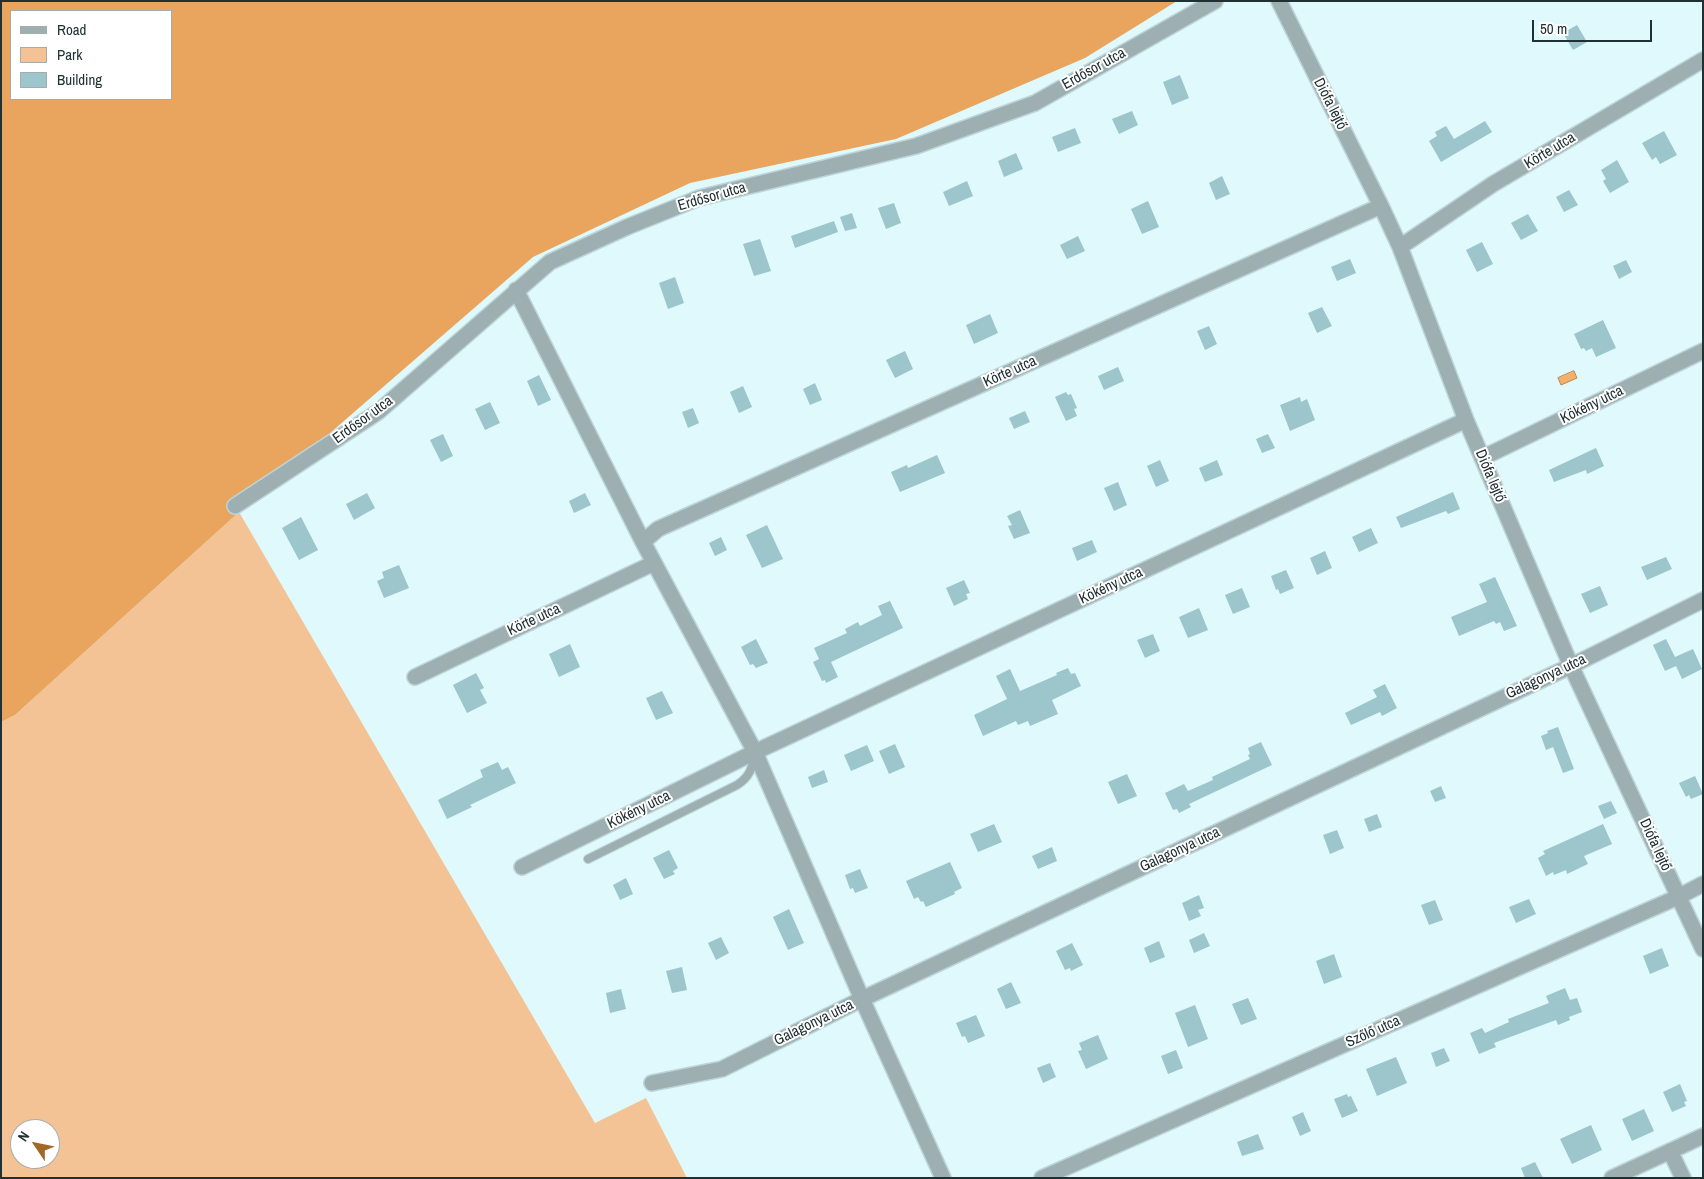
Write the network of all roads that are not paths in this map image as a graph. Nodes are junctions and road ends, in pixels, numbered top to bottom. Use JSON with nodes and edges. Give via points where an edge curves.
{"nodes":[{"id":1,"x":1215,"y":1,"type":"edge"},
{"id":2,"x":1279,"y":1,"type":"edge"},
{"id":3,"x":1703,"y":60,"type":"edge"},
{"id":4,"x":1381,"y":206,"type":"junction"},
{"id":5,"x":1400,"y":247,"type":"junction"},
{"id":6,"x":516,"y":290,"type":"junction"},
{"id":7,"x":1703,"y":351,"type":"edge"},
{"id":8,"x":1466,"y":420,"type":"junction"},
{"id":9,"x":1482,"y":458,"type":"junction"},
{"id":10,"x":235,"y":506,"type":"dead end"},
{"id":11,"x":643,"y":542,"type":"junction"},
{"id":12,"x":654,"y":563,"type":"junction"},
{"id":13,"x":1703,"y":600,"type":"edge"},
{"id":14,"x":1571,"y":666,"type":"junction"},
{"id":15,"x":415,"y":677,"type":"dead end"},
{"id":16,"x":755,"y":752,"type":"junction"},
{"id":17,"x":588,"y":859,"type":"dead end"},
{"id":18,"x":522,"y":867,"type":"dead end"},
{"id":19,"x":1703,"y":884,"type":"edge"},
{"id":20,"x":1678,"y":896,"type":"junction"},
{"id":21,"x":1703,"y":949,"type":"edge"},
{"id":22,"x":862,"y":1000,"type":"junction"},
{"id":23,"x":652,"y":1083,"type":"dead end"},
{"id":24,"x":1703,"y":1136,"type":"edge"},
{"id":25,"x":1670,"y":1151,"type":"junction"},
{"id":26,"x":943,"y":1178,"type":"edge"},
{"id":27,"x":1042,"y":1178,"type":"edge"},
{"id":28,"x":1612,"y":1178,"type":"edge"},
{"id":29,"x":1683,"y":1178,"type":"edge"}],
"edges":[{"from":1,"to":6,"type":"street","name":"Erdősor utca","via":[[1035,103],[916,146],[699,198],[550,262]]},
{"from":2,"to":4,"type":"street","name":"Diófa lejtő"},
{"from":3,"to":5,"type":"street","name":"Körte utca","via":[[1493,184]]},
{"from":4,"to":5,"type":"street","name":"Diófa lejtő"},
{"from":4,"to":11,"type":"street","name":"Körte utca","via":[[658,529]]},
{"from":5,"to":8,"type":"street","name":"Diófa lejtő"},
{"from":6,"to":10,"type":"street","name":"Erdősor utca","via":[[378,412]]},
{"from":6,"to":11,"type":"street"},
{"from":7,"to":9,"type":"street","name":"Kökény utca"},
{"from":8,"to":9,"type":"street","name":"Diófa lejtő"},
{"from":8,"to":16,"type":"street","name":"Kökény utca"},
{"from":9,"to":14,"type":"street","name":"Diófa lejtő"},
{"from":11,"to":12,"type":"street"},
{"from":12,"to":15,"type":"street","name":"Körte utca"},
{"from":12,"to":16,"type":"street"},
{"from":13,"to":14,"type":"street","name":"Galagonya utca"},
{"from":14,"to":20,"type":"street","name":"Diófa lejtő"},
{"from":14,"to":22,"type":"street","name":"Galagonya utca"},
{"from":16,"to":17,"type":"lane","name":"Kökény utca","via":[[746,779],[737,785]]},
{"from":16,"to":18,"type":"street","name":"Kökény utca"},
{"from":16,"to":22,"type":"street"},
{"from":19,"to":20,"type":"street","name":"Szőlő utca"},
{"from":20,"to":21,"type":"street","name":"Diófa lejtő"},
{"from":20,"to":27,"type":"street","name":"Szőlő utca"},
{"from":22,"to":23,"type":"street","name":"Galagonya utca","via":[[722,1069]]},
{"from":22,"to":26,"type":"street"},
{"from":24,"to":25,"type":"street"},
{"from":25,"to":28,"type":"street"},
{"from":25,"to":29,"type":"street"}]}
